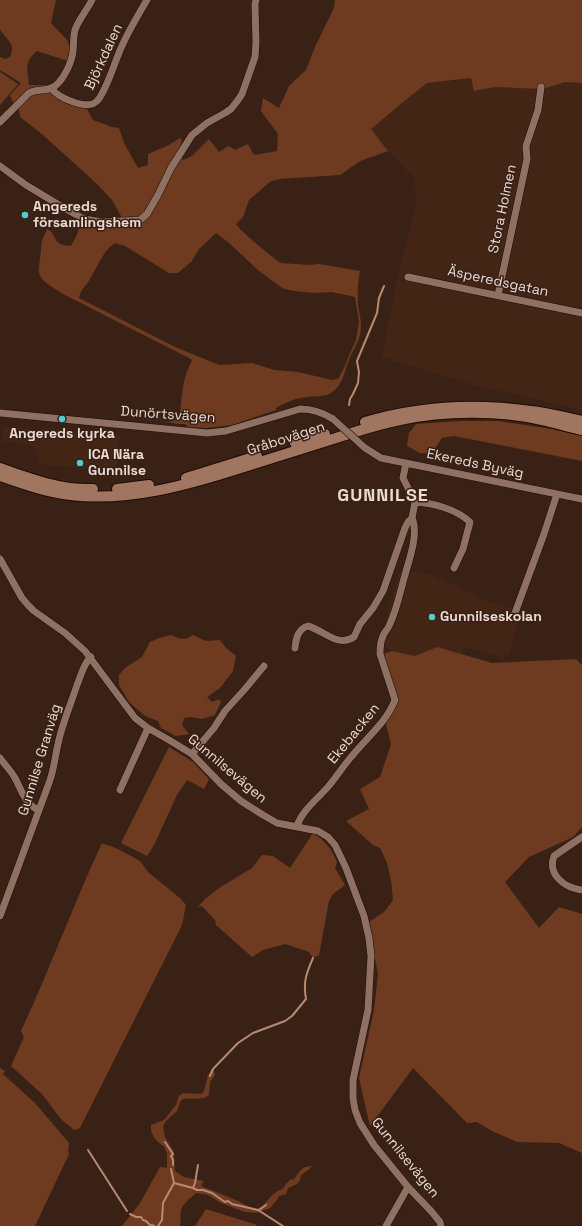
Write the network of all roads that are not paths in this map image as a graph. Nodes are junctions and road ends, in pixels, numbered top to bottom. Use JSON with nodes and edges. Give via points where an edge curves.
{"nodes":[{"id":1,"x":92,"y":0,"type":"edge"},
{"id":2,"x":147,"y":0,"type":"edge"},
{"id":3,"x":256,"y":0,"type":"edge"},
{"id":4,"x":540,"y":87,"type":"dead end"},
{"id":5,"x":51,"y":88,"type":"junction"},
{"id":6,"x":0,"y":122,"type":"edge"},
{"id":7,"x":0,"y":166,"type":"edge"},
{"id":8,"x":408,"y":277,"type":"dead end"},
{"id":9,"x":498,"y":295,"type":"junction"},
{"id":10,"x":582,"y":313,"type":"edge"},
{"id":11,"x":0,"y":412,"type":"edge"},
{"id":12,"x":582,"y":421,"type":"edge"},
{"id":13,"x":582,"y":430,"type":"edge"},
{"id":14,"x":365,"y":448,"type":"joint"},
{"id":15,"x":406,"y":463,"type":"junction"},
{"id":16,"x":0,"y":468,"type":"edge"},
{"id":17,"x":0,"y":476,"type":"edge"},
{"id":18,"x":557,"y":494,"type":"junction"},
{"id":19,"x":582,"y":499,"type":"edge"},
{"id":20,"x":415,"y":502,"type":"junction"},
{"id":21,"x":412,"y":518,"type":"junction"},
{"id":22,"x":0,"y":559,"type":"edge"},
{"id":23,"x":454,"y":568,"type":"dead end"},
{"id":24,"x":514,"y":612,"type":"dead end"},
{"id":25,"x":295,"y":648,"type":"dead end"},
{"id":26,"x":91,"y":657,"type":"junction"},
{"id":27,"x":264,"y":666,"type":"dead end"},
{"id":28,"x":148,"y":728,"type":"junction"},
{"id":29,"x":192,"y":754,"type":"junction"},
{"id":30,"x":0,"y":758,"type":"edge"},
{"id":31,"x":120,"y":790,"type":"dead end"},
{"id":32,"x":39,"y":810,"type":"junction"},
{"id":33,"x":297,"y":826,"type":"junction"},
{"id":34,"x":582,"y":837,"type":"edge"},
{"id":35,"x":582,"y":890,"type":"edge"},
{"id":36,"x":0,"y":916,"type":"edge"},
{"id":37,"x":408,"y":1187,"type":"junction"},
{"id":38,"x":386,"y":1226,"type":"edge"},
{"id":39,"x":441,"y":1226,"type":"edge"}],
"edges":[{"from":1,"to":5,"type":"street","via":[[76,28],[73,54],[66,71]]},
{"from":2,"to":5,"type":"street","name":"Björkdalen","via":[[121,47],[96,103],[83,105],[70,101]]},
{"from":3,"to":7,"type":"street","via":[[255,57],[242,94],[225,113],[192,135],[147,214],[140,220],[102,222],[84,219],[26,185]]},
{"from":4,"to":9,"type":"street","name":"Stora Holmen","via":[[538,110],[526,146],[527,159]]},
{"from":5,"to":6,"type":"street","via":[[29,93]]},
{"from":8,"to":9,"type":"street","name":"Äsperedsgatan"},
{"from":9,"to":10,"type":"street","name":"Äsperedsgatan"},
{"from":11,"to":14,"type":"street","name":"Dunörtsvägen","bridge":true,"via":[[207,433],[226,431],[300,409],[309,409],[333,419]]},
{"from":12,"to":16,"type":"main road","name":"Gråbovägen","via":[[532,411],[500,408],[425,409],[375,419],[309,438],[191,477],[120,488],[85,489],[52,485]]},
{"from":13,"to":17,"type":"main road","name":"Gråbovägen","via":[[540,419],[509,415],[466,414],[415,418],[370,427],[198,482],[132,494],[68,495],[46,491]]},
{"from":14,"to":15,"type":"street","name":"Ekereds Byväg","via":[[381,458]]},
{"from":15,"to":18,"type":"street","name":"Ekereds Byväg"},
{"from":15,"to":20,"type":"street","via":[[404,478]]},
{"from":18,"to":19,"type":"street","name":"Ekereds Byväg"},
{"from":18,"to":24,"type":"street"},
{"from":20,"to":21,"type":"street"},
{"from":20,"to":23,"type":"street","via":[[446,508],[470,522],[463,549]]},
{"from":21,"to":25,"type":"street","via":[[408,522],[374,608],[360,624],[354,637],[341,641],[308,626],[298,634]]},
{"from":21,"to":33,"type":"street","name":"Ekebacken","via":[[414,523],[410,557],[399,597],[380,646],[380,654],[395,700],[393,706],[376,730],[311,804]]},
{"from":22,"to":26,"type":"street","name":"Gunnilsevägen","via":[[28,605]]},
{"from":26,"to":28,"type":"street","name":"Gunnilsevägen","via":[[135,718]]},
{"from":26,"to":32,"type":"street","name":"Gunnilse Granväg","via":[[83,668],[68,712],[58,742],[53,773]]},
{"from":27,"to":29,"type":"street"},
{"from":28,"to":29,"type":"street","name":"Gunnilsevägen"},
{"from":28,"to":31,"type":"street"},
{"from":29,"to":33,"type":"street","name":"Gunnilsevägen","via":[[241,801],[278,823]]},
{"from":30,"to":32,"type":"street","via":[[30,804]]},
{"from":32,"to":36,"type":"street","name":"Gunnilse Granväg"},
{"from":33,"to":37,"type":"street","name":"Gunnilsevägen","via":[[318,831],[335,845],[364,916],[371,956],[368,1010],[353,1080],[353,1098],[355,1110],[368,1137]]},
{"from":34,"to":35,"type":"street","via":[[554,856],[552,866],[560,881]]},
{"from":37,"to":38,"type":"street"},
{"from":37,"to":39,"type":"street","name":"Gunnilsevägen","via":[[431,1211]]}]}
